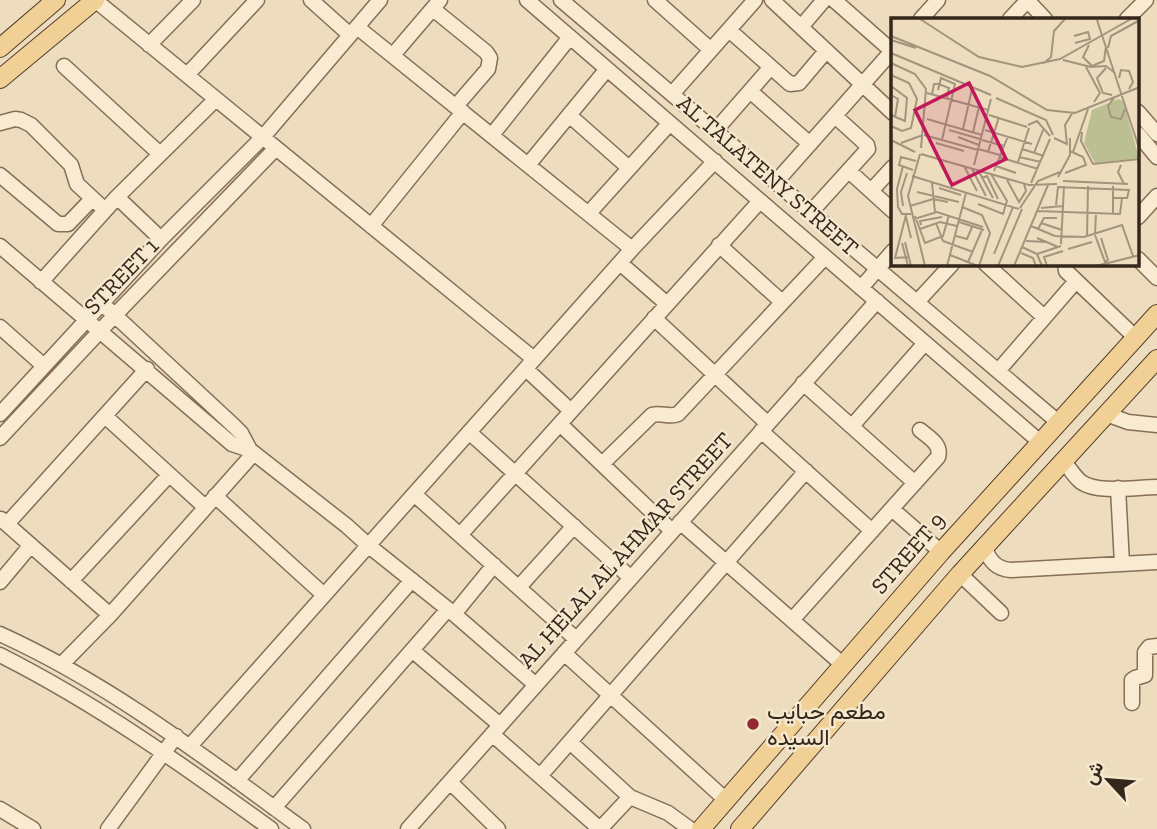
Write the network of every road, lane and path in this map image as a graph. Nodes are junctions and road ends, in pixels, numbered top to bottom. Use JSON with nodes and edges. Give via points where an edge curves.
{"nodes":[{"id":1,"x":56,"y":0,"type":"edge"},
{"id":2,"x":95,"y":0,"type":"edge"},
{"id":3,"x":193,"y":0,"type":"edge"},
{"id":4,"x":311,"y":0,"type":"edge"},
{"id":5,"x":380,"y":0,"type":"edge"},
{"id":6,"x":527,"y":0,"type":"edge"},
{"id":7,"x":561,"y":0,"type":"edge"},
{"id":8,"x":656,"y":0,"type":"edge"},
{"id":9,"x":755,"y":0,"type":"edge"},
{"id":10,"x":772,"y":0,"type":"edge"},
{"id":11,"x":824,"y":0,"type":"edge"},
{"id":12,"x":834,"y":0,"type":"edge"},
{"id":13,"x":938,"y":0,"type":"edge"},
{"id":14,"x":1027,"y":0,"type":"edge"},
{"id":15,"x":1146,"y":0,"type":"edge"},
{"id":16,"x":247,"y":3,"type":"edge"},
{"id":17,"x":437,"y":4,"type":"edge"},
{"id":18,"x":921,"y":18,"type":"edge"},
{"id":19,"x":1011,"y":18,"type":"edge"},
{"id":20,"x":1044,"y":18,"type":"edge"},
{"id":21,"x":1128,"y":18,"type":"edge"},
{"id":22,"x":801,"y":27,"type":"junction"},
{"id":23,"x":729,"y":30,"type":"junction"},
{"id":24,"x":354,"y":31,"type":"junction"},
{"id":25,"x":570,"y":37,"type":"junction"},
{"id":26,"x":149,"y":45,"type":"junction"},
{"id":27,"x":0,"y":48,"type":"edge"},
{"id":28,"x":711,"y":50,"type":"junction"},
{"id":29,"x":891,"y":50,"type":"edge"},
{"id":30,"x":826,"y":51,"type":"junction"},
{"id":31,"x":891,"y":52,"type":"edge"},
{"id":32,"x":393,"y":55,"type":"junction"},
{"id":33,"x":64,"y":66,"type":"dead end"},
{"id":34,"x":770,"y":68,"type":"junction"},
{"id":35,"x":607,"y":69,"type":"junction"},
{"id":36,"x":187,"y":75,"type":"junction"},
{"id":37,"x":0,"y":79,"type":"edge"},
{"id":38,"x":862,"y":85,"type":"junction"},
{"id":39,"x":750,"y":91,"type":"junction"},
{"id":40,"x":672,"y":94,"type":"junction"},
{"id":41,"x":216,"y":99,"type":"junction"},
{"id":42,"x":460,"y":109,"type":"junction"},
{"id":43,"x":891,"y":111,"type":"edge"},
{"id":44,"x":1140,"y":114,"type":"edge"},
{"id":45,"x":569,"y":115,"type":"junction"},
{"id":46,"x":835,"y":116,"type":"junction"},
{"id":47,"x":0,"y":123,"type":"edge"},
{"id":48,"x":670,"y":123,"type":"junction"},
{"id":49,"x":715,"y":131,"type":"junction"},
{"id":50,"x":1157,"y":134,"type":"edge"},
{"id":51,"x":492,"y":135,"type":"junction"},
{"id":52,"x":1140,"y":136,"type":"edge"},
{"id":53,"x":263,"y":137,"type":"junction"},
{"id":54,"x":810,"y":144,"type":"junction"},
{"id":55,"x":276,"y":148,"type":"junction"},
{"id":56,"x":160,"y":154,"type":"junction"},
{"id":57,"x":1157,"y":156,"type":"edge"},
{"id":58,"x":715,"y":162,"type":"junction"},
{"id":59,"x":528,"y":165,"type":"junction"},
{"id":60,"x":629,"y":168,"type":"junction"},
{"id":61,"x":891,"y":169,"type":"edge"},
{"id":62,"x":849,"y":171,"type":"junction"},
{"id":63,"x":0,"y":175,"type":"edge"},
{"id":64,"x":776,"y":182,"type":"junction"},
{"id":65,"x":871,"y":191,"type":"junction"},
{"id":66,"x":1157,"y":196,"type":"edge"},
{"id":67,"x":117,"y":197,"type":"junction"},
{"id":68,"x":92,"y":199,"type":"junction"},
{"id":69,"x":761,"y":201,"type":"junction"},
{"id":70,"x":891,"y":209,"type":"edge"},
{"id":71,"x":105,"y":210,"type":"junction"},
{"id":72,"x":811,"y":212,"type":"junction"},
{"id":73,"x":589,"y":213,"type":"junction"},
{"id":74,"x":1140,"y":215,"type":"edge"},
{"id":75,"x":371,"y":226,"type":"junction"},
{"id":76,"x":161,"y":239,"type":"junction"},
{"id":77,"x":719,"y":245,"type":"junction"},
{"id":78,"x":0,"y":246,"type":"edge"},
{"id":79,"x":632,"y":249,"type":"junction"},
{"id":80,"x":891,"y":253,"type":"edge"},
{"id":81,"x":825,"y":257,"type":"junction"},
{"id":82,"x":1140,"y":261,"type":"edge"},
{"id":83,"x":620,"y":263,"type":"junction"},
{"id":84,"x":949,"y":266,"type":"edge"},
{"id":85,"x":988,"y":266,"type":"edge"},
{"id":86,"x":1065,"y":266,"type":"edge"},
{"id":87,"x":877,"y":269,"type":"junction"},
{"id":88,"x":1157,"y":278,"type":"edge"},
{"id":89,"x":1076,"y":281,"type":"junction"},
{"id":90,"x":41,"y":282,"type":"junction"},
{"id":91,"x":861,"y":288,"type":"junction"},
{"id":92,"x":782,"y":302,"type":"junction"},
{"id":93,"x":877,"y":302,"type":"junction"},
{"id":94,"x":917,"y":302,"type":"junction"},
{"id":95,"x":102,"y":304,"type":"junction"},
{"id":96,"x":667,"y":304,"type":"junction"},
{"id":97,"x":1157,"y":314,"type":"edge"},
{"id":98,"x":115,"y":315,"type":"junction"},
{"id":99,"x":1044,"y":317,"type":"junction"},
{"id":100,"x":654,"y":318,"type":"junction"},
{"id":101,"x":87,"y":320,"type":"junction"},
{"id":102,"x":0,"y":327,"type":"edge"},
{"id":103,"x":100,"y":331,"type":"junction"},
{"id":104,"x":1136,"y":338,"type":"junction"},
{"id":105,"x":925,"y":343,"type":"junction"},
{"id":106,"x":530,"y":364,"type":"junction"},
{"id":107,"x":44,"y":366,"type":"junction"},
{"id":108,"x":1154,"y":367,"type":"edge"},
{"id":109,"x":146,"y":369,"type":"junction"},
{"id":110,"x":998,"y":371,"type":"junction"},
{"id":111,"x":715,"y":374,"type":"junction"},
{"id":112,"x":803,"y":383,"type":"junction"},
{"id":113,"x":571,"y":411,"type":"junction"},
{"id":114,"x":0,"y":414,"type":"edge"},
{"id":115,"x":1106,"y":414,"type":"junction"},
{"id":116,"x":105,"y":416,"type":"junction"},
{"id":117,"x":1058,"y":422,"type":"junction"},
{"id":118,"x":559,"y":425,"type":"junction"},
{"id":119,"x":1157,"y":425,"type":"edge"},
{"id":120,"x":852,"y":426,"type":"junction"},
{"id":121,"x":764,"y":427,"type":"junction"},
{"id":122,"x":920,"y":430,"type":"dead end"},
{"id":123,"x":469,"y":432,"type":"junction"},
{"id":124,"x":0,"y":438,"type":"edge"},
{"id":125,"x":1040,"y":442,"type":"junction"},
{"id":126,"x":252,"y":452,"type":"junction"},
{"id":127,"x":1064,"y":461,"type":"junction"},
{"id":128,"x":602,"y":464,"type":"junction"},
{"id":129,"x":806,"y":471,"type":"junction"},
{"id":130,"x":515,"y":474,"type":"junction"},
{"id":131,"x":170,"y":475,"type":"junction"},
{"id":132,"x":915,"y":482,"type":"junction"},
{"id":133,"x":1157,"y":487,"type":"edge"},
{"id":134,"x":1118,"y":488,"type":"junction"},
{"id":135,"x":414,"y":494,"type":"junction"},
{"id":136,"x":210,"y":502,"type":"junction"},
{"id":137,"x":892,"y":509,"type":"junction"},
{"id":138,"x":3,"y":521,"type":"edge"},
{"id":139,"x":574,"y":526,"type":"junction"},
{"id":140,"x":676,"y":526,"type":"junction"},
{"id":141,"x":872,"y":531,"type":"junction"},
{"id":142,"x":460,"y":535,"type":"junction"},
{"id":143,"x":31,"y":545,"type":"junction"},
{"id":144,"x":369,"y":546,"type":"junction"},
{"id":145,"x":984,"y":547,"type":"junction"},
{"id":146,"x":941,"y":552,"type":"junction"},
{"id":147,"x":726,"y":562,"type":"junction"},
{"id":148,"x":1157,"y":562,"type":"edge"},
{"id":149,"x":1122,"y":564,"type":"junction"},
{"id":150,"x":494,"y":565,"type":"junction"},
{"id":151,"x":960,"y":574,"type":"junction"},
{"id":152,"x":631,"y":578,"type":"junction"},
{"id":153,"x":412,"y":580,"type":"junction"},
{"id":154,"x":71,"y":581,"type":"junction"},
{"id":155,"x":0,"y":582,"type":"edge"},
{"id":156,"x":519,"y":587,"type":"junction"},
{"id":157,"x":324,"y":595,"type":"junction"},
{"id":158,"x":451,"y":612,"type":"junction"},
{"id":159,"x":1001,"y":613,"type":"dead end"},
{"id":160,"x":110,"y":615,"type":"junction"},
{"id":161,"x":792,"y":620,"type":"junction"},
{"id":162,"x":0,"y":634,"type":"edge"},
{"id":163,"x":576,"y":639,"type":"junction"},
{"id":164,"x":1157,"y":646,"type":"edge"},
{"id":165,"x":412,"y":651,"type":"junction"},
{"id":166,"x":564,"y":653,"type":"junction"},
{"id":167,"x":0,"y":655,"type":"edge"},
{"id":168,"x":62,"y":664,"type":"junction"},
{"id":169,"x":842,"y":664,"type":"junction"},
{"id":170,"x":536,"y":685,"type":"junction"},
{"id":171,"x":611,"y":694,"type":"junction"},
{"id":172,"x":1132,"y":703,"type":"dead end"},
{"id":173,"x":496,"y":730,"type":"junction"},
{"id":174,"x":176,"y":736,"type":"junction"},
{"id":175,"x":570,"y":742,"type":"junction"},
{"id":176,"x":190,"y":746,"type":"junction"},
{"id":177,"x":164,"y":753,"type":"junction"},
{"id":178,"x":540,"y":776,"type":"junction"},
{"id":179,"x":237,"y":781,"type":"junction"},
{"id":180,"x":450,"y":782,"type":"junction"},
{"id":181,"x":630,"y":797,"type":"junction"},
{"id":182,"x":726,"y":800,"type":"junction"},
{"id":183,"x":274,"y":808,"type":"junction"},
{"id":184,"x":0,"y":809,"type":"edge"},
{"id":185,"x":492,"y":827,"type":"edge"},
{"id":186,"x":33,"y":829,"type":"edge"},
{"id":187,"x":107,"y":829,"type":"edge"},
{"id":188,"x":271,"y":829,"type":"edge"},
{"id":189,"x":303,"y":829,"type":"edge"},
{"id":190,"x":408,"y":829,"type":"edge"},
{"id":191,"x":600,"y":829,"type":"edge"},
{"id":192,"x":690,"y":829,"type":"edge"},
{"id":193,"x":701,"y":829,"type":"edge"},
{"id":194,"x":740,"y":829,"type":"edge"}],
"edges":[{"from":1,"to":27,"type":"main road"},
{"from":2,"to":26,"type":"street"},
{"from":2,"to":37,"type":"main road"},
{"from":3,"to":26,"type":"street"},
{"from":4,"to":24,"type":"street"},
{"from":5,"to":24,"type":"street","name":"STREET 1"},
{"from":6,"to":25,"type":"street","name":"AL TALATENY STREET"},
{"from":7,"to":40,"type":"street","name":"AL TALATENY STREET"},
{"from":8,"to":28,"type":"street"},
{"from":9,"to":23,"type":"street"},
{"from":10,"to":22,"type":"street"},
{"from":11,"to":22,"type":"street"},
{"from":12,"to":29,"type":"street"},
{"from":13,"to":18,"type":"street"},
{"from":14,"to":19,"type":"street"},
{"from":14,"to":20,"type":"street"},
{"from":15,"to":21,"type":"street"},
{"from":16,"to":36,"type":"street"},
{"from":17,"to":32,"type":"street"},
{"from":17,"to":42,"type":"street","via":[[490,58],[488,69]]},
{"from":22,"to":30,"type":"street"},
{"from":23,"to":28,"type":"street"},
{"from":23,"to":34,"type":"street"},
{"from":24,"to":32,"type":"street"},
{"from":24,"to":53,"type":"street","name":"STREET 1"},
{"from":25,"to":35,"type":"street","name":"AL TALATENY STREET"},
{"from":25,"to":51,"type":"street"},
{"from":26,"to":36,"type":"street"},
{"from":28,"to":40,"type":"street"},
{"from":30,"to":34,"type":"street","via":[[796,84],[787,83]]},
{"from":30,"to":38,"type":"street"},
{"from":31,"to":38,"type":"street"},
{"from":32,"to":42,"type":"street"},
{"from":33,"to":56,"type":"street"},
{"from":34,"to":39,"type":"street"},
{"from":35,"to":45,"type":"street"},
{"from":35,"to":48,"type":"street","name":"AL TALATENY STREET"},
{"from":36,"to":41,"type":"street"},
{"from":38,"to":43,"type":"street"},
{"from":38,"to":46,"type":"street"},
{"from":39,"to":49,"type":"street"},
{"from":39,"to":54,"type":"street"},
{"from":40,"to":49,"type":"street","name":"AL TALATENY STREET"},
{"from":41,"to":53,"type":"street"},
{"from":41,"to":56,"type":"street"},
{"from":42,"to":51,"type":"street"},
{"from":42,"to":75,"type":"street"},
{"from":44,"to":50,"type":"street"},
{"from":45,"to":59,"type":"street"},
{"from":45,"to":60,"type":"street"},
{"from":46,"to":54,"type":"street"},
{"from":46,"to":62,"type":"street","via":[[868,148]]},
{"from":47,"to":68,"type":"street","via":[[15,119],[32,125],[71,165],[77,184]]},
{"from":48,"to":58,"type":"street","name":"AL TALATENY STREET"},
{"from":48,"to":60,"type":"street"},
{"from":49,"to":64,"type":"street","name":"AL TALATENY STREET"},
{"from":51,"to":59,"type":"street"},
{"from":52,"to":57,"type":"street"},
{"from":53,"to":55,"type":"street"},
{"from":53,"to":76,"type":"street","name":"STREET 1"},
{"from":54,"to":64,"type":"street"},
{"from":55,"to":75,"type":"street"},
{"from":55,"to":98,"type":"street","name":"STREET 1"},
{"from":56,"to":67,"type":"street"},
{"from":58,"to":69,"type":"street","name":"AL TALATENY STREET"},
{"from":58,"to":79,"type":"street"},
{"from":59,"to":73,"type":"street"},
{"from":60,"to":73,"type":"street"},
{"from":61,"to":65,"type":"street"},
{"from":62,"to":65,"type":"street"},
{"from":62,"to":72,"type":"street"},
{"from":63,"to":68,"type":"street","via":[[58,225],[71,222]]},
{"from":64,"to":72,"type":"street","name":"AL TALATENY STREET"},
{"from":65,"to":70,"type":"street"},
{"from":66,"to":74,"type":"street"},
{"from":67,"to":71,"type":"street"},
{"from":67,"to":76,"type":"street"},
{"from":68,"to":71,"type":"street"},
{"from":69,"to":77,"type":"street"},
{"from":69,"to":81,"type":"street","name":"AL TALATENY STREET"},
{"from":71,"to":90,"type":"street"},
{"from":72,"to":87,"type":"street","name":"AL TALATENY STREET"},
{"from":73,"to":79,"type":"street"},
{"from":75,"to":106,"type":"street"},
{"from":76,"to":95,"type":"street","name":"STREET 1"},
{"from":77,"to":92,"type":"street"},
{"from":77,"to":96,"type":"street"},
{"from":78,"to":90,"type":"street"},
{"from":79,"to":83,"type":"street"},
{"from":80,"to":87,"type":"street"},
{"from":81,"to":91,"type":"street","name":"AL TALATENY STREET"},
{"from":81,"to":92,"type":"street"},
{"from":82,"to":88,"type":"street"},
{"from":83,"to":96,"type":"street"},
{"from":83,"to":106,"type":"street"},
{"from":84,"to":94,"type":"street"},
{"from":85,"to":99,"type":"street"},
{"from":86,"to":89,"type":"street"},
{"from":87,"to":91,"type":"street"},
{"from":87,"to":94,"type":"street","name":"AL TALATENY STREET"},
{"from":89,"to":99,"type":"street"},
{"from":89,"to":104,"type":"street"},
{"from":90,"to":101,"type":"street"},
{"from":91,"to":93,"type":"street","name":"AL TALATENY STREET"},
{"from":92,"to":111,"type":"street"},
{"from":93,"to":105,"type":"street","name":"AL TALATENY STREET"},
{"from":93,"to":112,"type":"street","name":"AL HELAL AL AHMAR STREET"},
{"from":94,"to":110,"type":"street","name":"AL TALATENY STREET"},
{"from":95,"to":98,"type":"street"},
{"from":95,"to":101,"type":"street","name":"STREET 1"},
{"from":96,"to":100,"type":"street"},
{"from":97,"to":104,"type":"main road","name":"STREET 9"},
{"from":98,"to":103,"type":"street","name":"STREET 1"},
{"from":98,"to":126,"type":"street","via":[[241,433]]},
{"from":99,"to":110,"type":"street"},
{"from":100,"to":111,"type":"street"},
{"from":100,"to":113,"type":"street"},
{"from":101,"to":103,"type":"street"},
{"from":101,"to":107,"type":"street","name":"STREET 1"},
{"from":102,"to":107,"type":"street"},
{"from":103,"to":109,"type":"street"},
{"from":103,"to":124,"type":"street","name":"STREET 1"},
{"from":104,"to":117,"type":"main road","name":"STREET 9"},
{"from":105,"to":120,"type":"street"},
{"from":105,"to":125,"type":"street","name":"AL TALATENY STREET"},
{"from":106,"to":113,"type":"street"},
{"from":106,"to":123,"type":"street"},
{"from":107,"to":114,"type":"street","name":"STREET 1"},
{"from":108,"to":115,"type":"main road"},
{"from":109,"to":116,"type":"street"},
{"from":109,"to":126,"type":"street","via":[[232,444]]},
{"from":110,"to":117,"type":"street","name":"AL TALATENY STREET"},
{"from":111,"to":121,"type":"street"},
{"from":111,"to":128,"type":"street","via":[[678,414],[652,415]]},
{"from":112,"to":120,"type":"street"},
{"from":112,"to":121,"type":"street","name":"AL HELAL AL AHMAR STREET"},
{"from":113,"to":118,"type":"street"},
{"from":115,"to":119,"type":"street"},
{"from":115,"to":127,"type":"main road"},
{"from":116,"to":131,"type":"street"},
{"from":116,"to":138,"type":"street"},
{"from":117,"to":125,"type":"main road","name":"STREET 9"},
{"from":118,"to":128,"type":"street"},
{"from":118,"to":130,"type":"street"},
{"from":120,"to":132,"type":"street"},
{"from":121,"to":129,"type":"street"},
{"from":121,"to":140,"type":"street","name":"AL HELAL AL AHMAR STREET"},
{"from":122,"to":132,"type":"street","via":[[938,445],[940,454]]},
{"from":123,"to":130,"type":"street"},
{"from":123,"to":135,"type":"street"},
{"from":125,"to":146,"type":"main road","name":"STREET 9"},
{"from":126,"to":136,"type":"street"},
{"from":126,"to":144,"type":"street"},
{"from":127,"to":134,"type":"street","via":[[1078,480],[1089,486]]},
{"from":127,"to":145,"type":"main road"},
{"from":128,"to":140,"type":"street"},
{"from":129,"to":141,"type":"street"},
{"from":129,"to":147,"type":"street"},
{"from":130,"to":139,"type":"street"},
{"from":130,"to":142,"type":"street"},
{"from":131,"to":136,"type":"street"},
{"from":131,"to":154,"type":"street"},
{"from":132,"to":137,"type":"street"},
{"from":133,"to":134,"type":"street"},
{"from":134,"to":149,"type":"street"},
{"from":135,"to":142,"type":"street"},
{"from":135,"to":144,"type":"street"},
{"from":136,"to":157,"type":"street"},
{"from":136,"to":160,"type":"street"},
{"from":137,"to":141,"type":"street"},
{"from":137,"to":146,"type":"street"},
{"from":138,"to":143,"type":"street"},
{"from":139,"to":152,"type":"street"},
{"from":139,"to":156,"type":"street"},
{"from":140,"to":147,"type":"street"},
{"from":140,"to":152,"type":"street","name":"AL HELAL AL AHMAR STREET"},
{"from":141,"to":161,"type":"street"},
{"from":142,"to":150,"type":"street"},
{"from":143,"to":154,"type":"street"},
{"from":143,"to":155,"type":"street"},
{"from":144,"to":153,"type":"street"},
{"from":144,"to":157,"type":"street"},
{"from":145,"to":149,"type":"street","via":[[992,562],[1004,570]]},
{"from":145,"to":151,"type":"main road"},
{"from":146,"to":169,"type":"main road","name":"STREET 9"},
{"from":147,"to":161,"type":"street"},
{"from":147,"to":171,"type":"street"},
{"from":148,"to":149,"type":"street"},
{"from":150,"to":156,"type":"street"},
{"from":150,"to":158,"type":"street"},
{"from":151,"to":159,"type":"street"},
{"from":151,"to":194,"type":"main road"},
{"from":152,"to":163,"type":"street","name":"AL HELAL AL AHMAR STREET"},
{"from":153,"to":158,"type":"street"},
{"from":153,"to":179,"type":"street"},
{"from":154,"to":160,"type":"street"},
{"from":156,"to":163,"type":"street"},
{"from":157,"to":176,"type":"street"},
{"from":158,"to":165,"type":"street"},
{"from":158,"to":170,"type":"street"},
{"from":160,"to":168,"type":"street"},
{"from":161,"to":169,"type":"street"},
{"from":162,"to":168,"type":"street"},
{"from":163,"to":166,"type":"street","name":"AL HELAL AL AHMAR STREET"},
{"from":164,"to":172,"type":"street","via":[[1145,652],[1145,674],[1132,680]]},
{"from":165,"to":173,"type":"street"},
{"from":165,"to":183,"type":"street"},
{"from":166,"to":170,"type":"street","name":"AL HELAL AL AHMAR STREET"},
{"from":166,"to":171,"type":"street"},
{"from":167,"to":177,"type":"street"},
{"from":168,"to":174,"type":"street"},
{"from":169,"to":182,"type":"main road","name":"STREET 9"},
{"from":170,"to":173,"type":"street","name":"AL HELAL AL AHMAR STREET"},
{"from":171,"to":175,"type":"street"},
{"from":171,"to":182,"type":"street"},
{"from":173,"to":178,"type":"street"},
{"from":173,"to":180,"type":"street","name":"AL HELAL AL AHMAR STREET"},
{"from":174,"to":176,"type":"street"},
{"from":174,"to":177,"type":"street"},
{"from":175,"to":178,"type":"street"},
{"from":175,"to":181,"type":"street"},
{"from":176,"to":179,"type":"street"},
{"from":177,"to":187,"type":"street"},
{"from":177,"to":188,"type":"street"},
{"from":178,"to":191,"type":"street"},
{"from":179,"to":183,"type":"street"},
{"from":180,"to":185,"type":"street"},
{"from":180,"to":190,"type":"street","name":"AL HELAL AL AHMAR STREET"},
{"from":181,"to":191,"type":"street"},
{"from":181,"to":192,"type":"street","via":[[668,813]]},
{"from":182,"to":193,"type":"main road","name":"STREET 9"},
{"from":183,"to":189,"type":"street"},
{"from":184,"to":186,"type":"street"}]}
